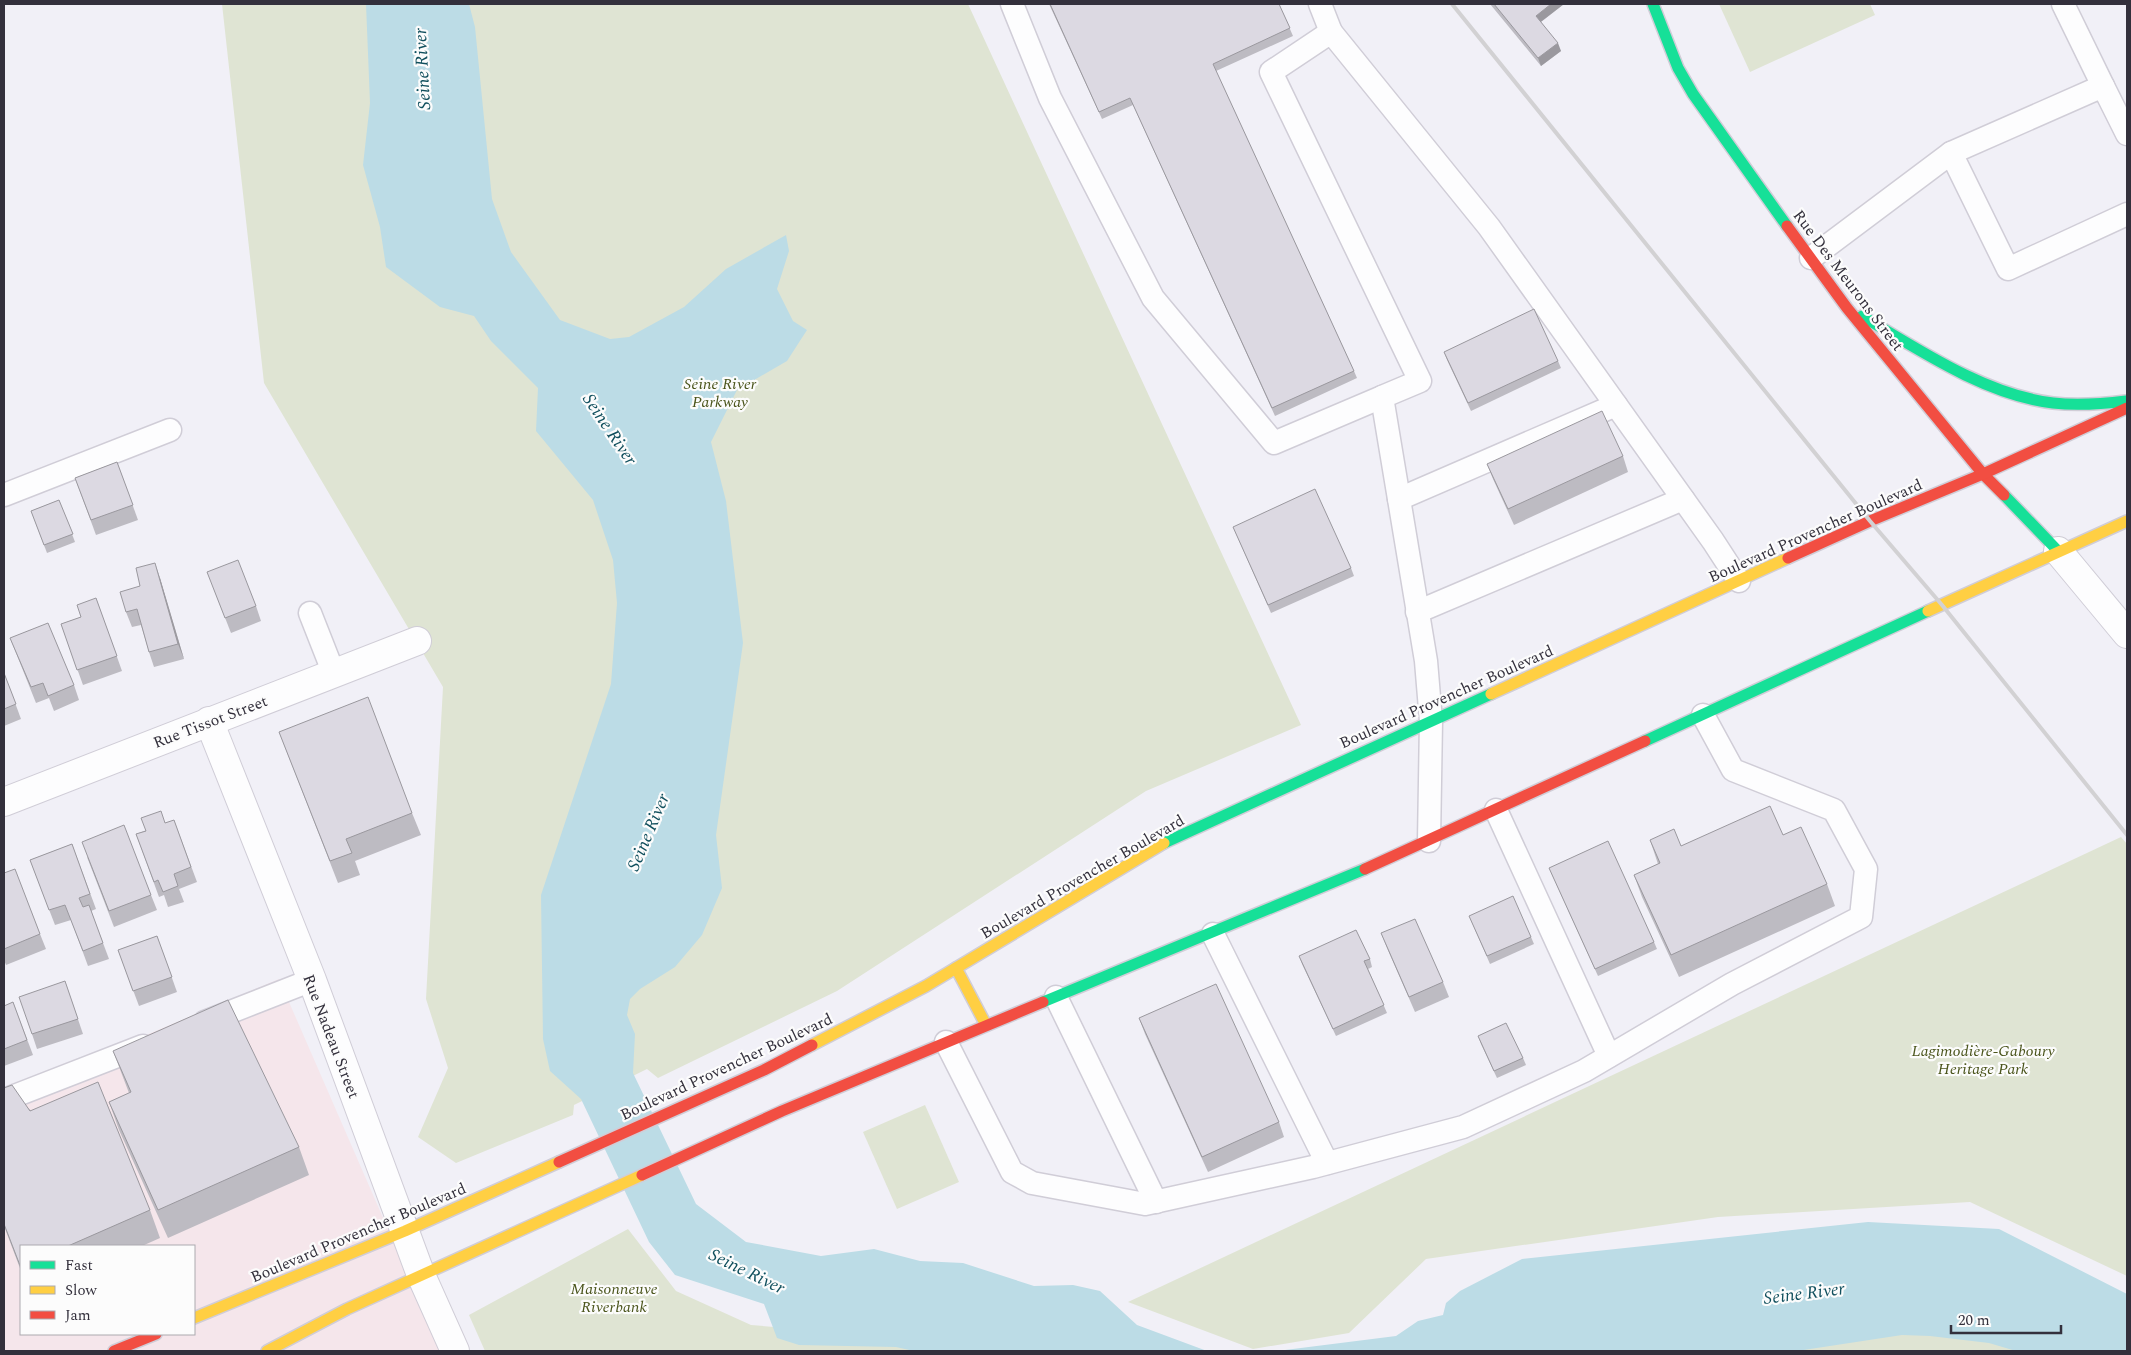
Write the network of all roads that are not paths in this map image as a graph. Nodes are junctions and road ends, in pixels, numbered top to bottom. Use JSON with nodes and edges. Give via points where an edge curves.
{"nodes":[{"id":1,"x":1012,"y":4,"type":"edge"},
{"id":2,"x":1320,"y":4,"type":"edge"},
{"id":3,"x":1653,"y":4,"type":"edge"},
{"id":4,"x":2063,"y":4,"type":"edge"},
{"id":5,"x":1331,"y":32,"type":"junction"},
{"id":6,"x":2103,"y":86,"type":"junction"},
{"id":7,"x":2127,"y":134,"type":"edge"},
{"id":8,"x":1950,"y":154,"type":"junction"},
{"id":9,"x":2127,"y":214,"type":"edge"},
{"id":10,"x":1811,"y":258,"type":"junction"},
{"id":11,"x":1847,"y":308,"type":"junction"},
{"id":12,"x":1382,"y":397,"type":"junction"},
{"id":13,"x":2127,"y":401,"type":"edge"},
{"id":14,"x":1616,"y":404,"type":"junction"},
{"id":15,"x":2127,"y":408,"type":"edge"},
{"id":16,"x":170,"y":430,"type":"dead end"},
{"id":17,"x":1983,"y":474,"type":"junction"},
{"id":18,"x":4,"y":494,"type":"edge"},
{"id":19,"x":1399,"y":499,"type":"junction"},
{"id":20,"x":1683,"y":499,"type":"junction"},
{"id":21,"x":2127,"y":521,"type":"edge"},
{"id":22,"x":2058,"y":551,"type":"junction"},
{"id":23,"x":1739,"y":581,"type":"junction"},
{"id":24,"x":1417,"y":612,"type":"junction"},
{"id":25,"x":310,"y":613,"type":"dead end"},
{"id":26,"x":2127,"y":634,"type":"edge"},
{"id":27,"x":417,"y":641,"type":"dead end"},
{"id":28,"x":334,"y":674,"type":"junction"},
{"id":29,"x":1704,"y":715,"type":"junction"},
{"id":30,"x":209,"y":721,"type":"junction"},
{"id":31,"x":1431,"y":721,"type":"junction"},
{"id":32,"x":4,"y":802,"type":"edge"},
{"id":33,"x":1496,"y":810,"type":"junction"},
{"id":34,"x":1429,"y":840,"type":"junction"},
{"id":35,"x":1213,"y":934,"type":"junction"},
{"id":36,"x":956,"y":968,"type":"junction"},
{"id":37,"x":312,"y":980,"type":"junction"},
{"id":38,"x":1056,"y":997,"type":"junction"},
{"id":39,"x":986,"y":1025,"type":"junction"},
{"id":40,"x":946,"y":1042,"type":"junction"},
{"id":41,"x":1609,"y":1056,"type":"junction"},
{"id":42,"x":4,"y":1100,"type":"edge"},
{"id":43,"x":1327,"y":1163,"type":"junction"},
{"id":44,"x":1156,"y":1202,"type":"junction"},
{"id":45,"x":405,"y":1231,"type":"junction"},
{"id":46,"x":421,"y":1275,"type":"junction"},
{"id":47,"x":195,"y":1318,"type":"edge"},
{"id":48,"x":154,"y":1335,"type":"edge"},
{"id":49,"x":114,"y":1351,"type":"edge"},
{"id":50,"x":266,"y":1351,"type":"edge"},
{"id":51,"x":455,"y":1351,"type":"edge"}],
"edges":[{"from":1,"to":12,"type":"lane","via":[[1050,98],[1153,298],[1274,443]]},
{"from":2,"to":5,"type":"lane"},
{"from":3,"to":10,"type":"main road","name":"Rue Des Meurons Street","via":[[1678,68],[1693,94]]},
{"from":4,"to":6,"type":"lane"},
{"from":5,"to":12,"type":"lane","via":[[1271,72],[1420,381]]},
{"from":5,"to":14,"type":"lane","via":[[1489,227]]},
{"from":6,"to":7,"type":"lane"},
{"from":6,"to":8,"type":"lane"},
{"from":8,"to":9,"type":"lane","via":[[2008,269]]},
{"from":8,"to":10,"type":"lane"},
{"from":10,"to":11,"type":"main road","name":"Rue Des Meurons Street"},
{"from":11,"to":13,"type":"main road","via":[[1943,363],[2015,394],[2079,405]]},
{"from":11,"to":17,"type":"main road","name":"Rue Des Meurons Street"},
{"from":12,"to":19,"type":"lane"},
{"from":14,"to":19,"type":"lane"},
{"from":14,"to":20,"type":"lane"},
{"from":15,"to":17,"type":"main road","name":"Boulevard Provencher Boulevard"},
{"from":16,"to":18,"type":"lane"},
{"from":17,"to":22,"type":"main road","name":"Rue Des Meurons Street"},
{"from":17,"to":23,"type":"main road","name":"Boulevard Provencher Boulevard"},
{"from":19,"to":24,"type":"lane"},
{"from":20,"to":23,"type":"lane"},
{"from":20,"to":24,"type":"lane"},
{"from":21,"to":22,"type":"main road"},
{"from":22,"to":26,"type":"street"},
{"from":22,"to":29,"type":"main road"},
{"from":23,"to":31,"type":"main road","name":"Boulevard Provencher Boulevard"},
{"from":24,"to":31,"type":"lane","via":[[1426,662]]},
{"from":25,"to":28,"type":"lane"},
{"from":27,"to":28,"type":"street","name":"Rue Tissot Street"},
{"from":28,"to":30,"type":"street","name":"Rue Tissot Street"},
{"from":29,"to":33,"type":"main road"},
{"from":29,"to":41,"type":"lane","via":[[1733,770],[1834,810],[1866,869],[1861,917],[1732,984]]},
{"from":30,"to":32,"type":"street","name":"Rue Tissot Street"},
{"from":30,"to":37,"type":"street","name":"Rue Nadeau Street"},
{"from":31,"to":34,"type":"lane"},
{"from":31,"to":36,"type":"main road","name":"Boulevard Provencher Boulevard","via":[[1164,843]]},
{"from":33,"to":34,"type":"main road"},
{"from":33,"to":41,"type":"lane"},
{"from":34,"to":35,"type":"main road"},
{"from":35,"to":38,"type":"main road"},
{"from":35,"to":43,"type":"lane"},
{"from":36,"to":39,"type":"main road"},
{"from":36,"to":45,"type":"main road","name":"Boulevard Provencher Boulevard","via":[[764,1070]]},
{"from":37,"to":42,"type":"lane"},
{"from":37,"to":45,"type":"street","name":"Rue Nadeau Street"},
{"from":38,"to":39,"type":"main road"},
{"from":38,"to":44,"type":"lane"},
{"from":39,"to":40,"type":"main road"},
{"from":40,"to":44,"type":"lane","via":[[1012,1172],[1032,1183],[1145,1204]]},
{"from":40,"to":46,"type":"main road","via":[[782,1111]]},
{"from":41,"to":43,"type":"lane","via":[[1584,1071],[1463,1127]]},
{"from":43,"to":44,"type":"lane"},
{"from":45,"to":46,"type":"street","name":"Rue Nadeau Street"},
{"from":45,"to":47,"type":"main road","name":"Boulevard Provencher Boulevard"},
{"from":46,"to":50,"type":"main road"},
{"from":46,"to":51,"type":"street","name":"Rue Nadeau Street"},
{"from":48,"to":49,"type":"main road"}]}
